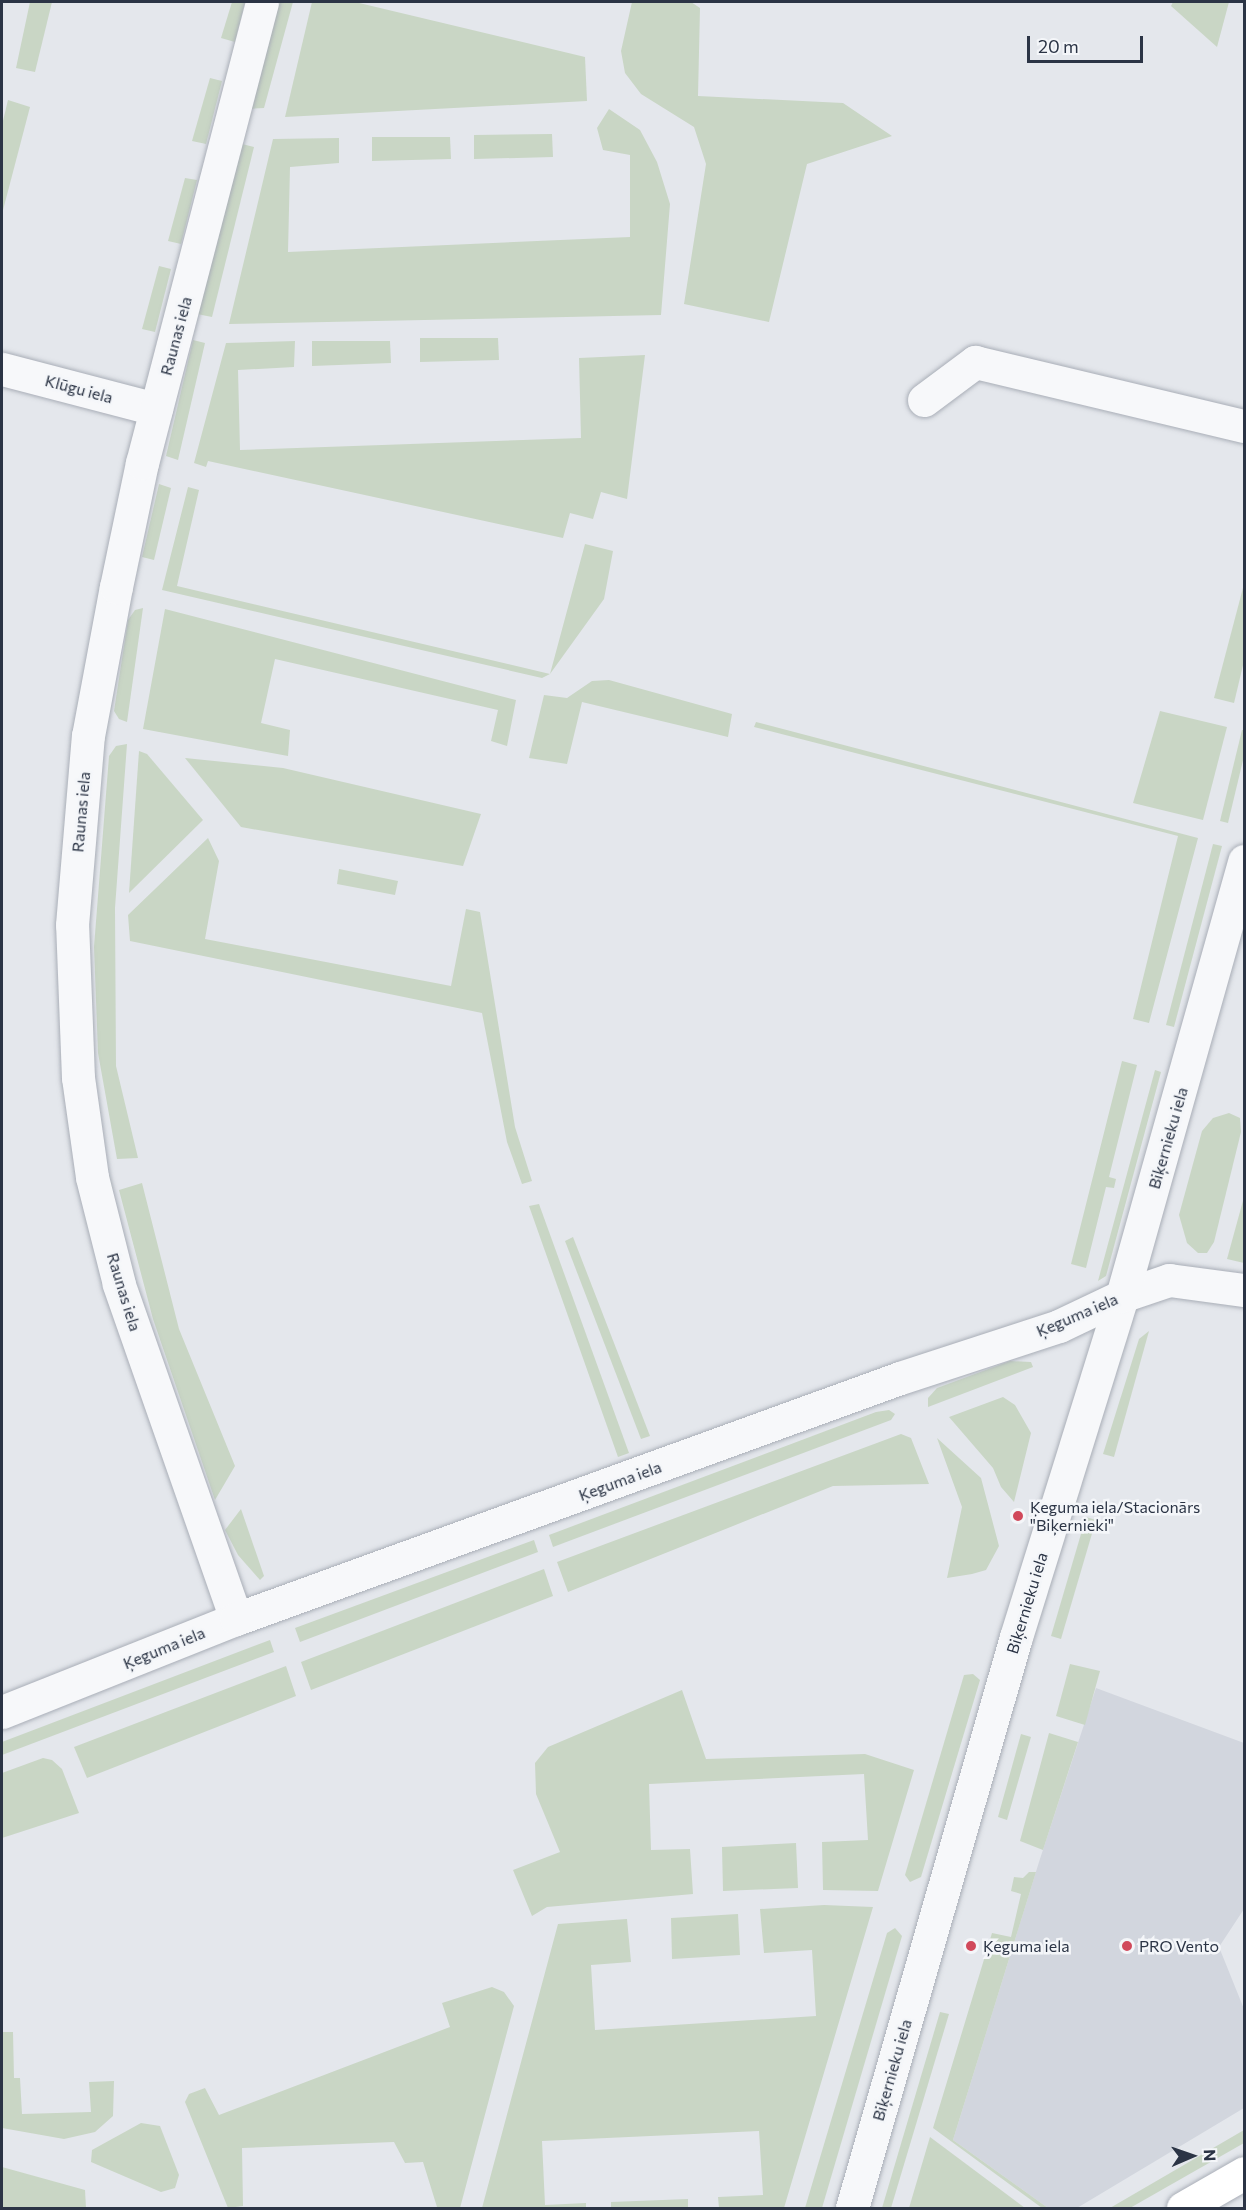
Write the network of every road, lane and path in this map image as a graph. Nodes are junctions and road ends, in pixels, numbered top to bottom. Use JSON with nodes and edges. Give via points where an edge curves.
{"nodes":[{"id":1,"x":262,"y":2,"type":"edge"},
{"id":2,"x":2,"y":369,"type":"edge"},
{"id":3,"x":924,"y":400,"type":"dead end"},
{"id":4,"x":156,"y":409,"type":"junction"},
{"id":5,"x":1245,"y":426,"type":"edge"},
{"id":6,"x":1245,"y":861,"type":"edge"},
{"id":7,"x":1245,"y":1290,"type":"edge"},
{"id":8,"x":1122,"y":1296,"type":"junction"},
{"id":9,"x":236,"y":1619,"type":"junction"},
{"id":10,"x":2,"y":1712,"type":"edge"},
{"id":11,"x":1245,"y":2173,"type":"edge"},
{"id":12,"x":852,"y":2208,"type":"edge"},
{"id":13,"x":1183,"y":2208,"type":"edge"}],
"edges":[{"from":1,"to":4,"type":"street","name":"Raunas iela"},
{"from":2,"to":4,"type":"street","name":"Klūgu iela"},
{"from":3,"to":5,"type":"street","via":[[975,362]]},
{"from":4,"to":9,"type":"street","name":"Raunas iela","via":[[88,736],[72,925],[78,1078],[92,1177],[119,1284]]},
{"from":6,"to":8,"type":"street","name":"Biķernieku iela"},
{"from":7,"to":8,"type":"street","name":"Ķeguma iela","via":[[1169,1280]]},
{"from":8,"to":9,"type":"street","name":"Ķeguma iela","via":[[1059,1326],[900,1378]]},
{"from":8,"to":12,"type":"street","name":"Biķernieku iela","via":[[1016,1637]]},
{"from":9,"to":10,"type":"street","name":"Ķeguma iela"},
{"from":11,"to":13,"type":"main road"}]}
